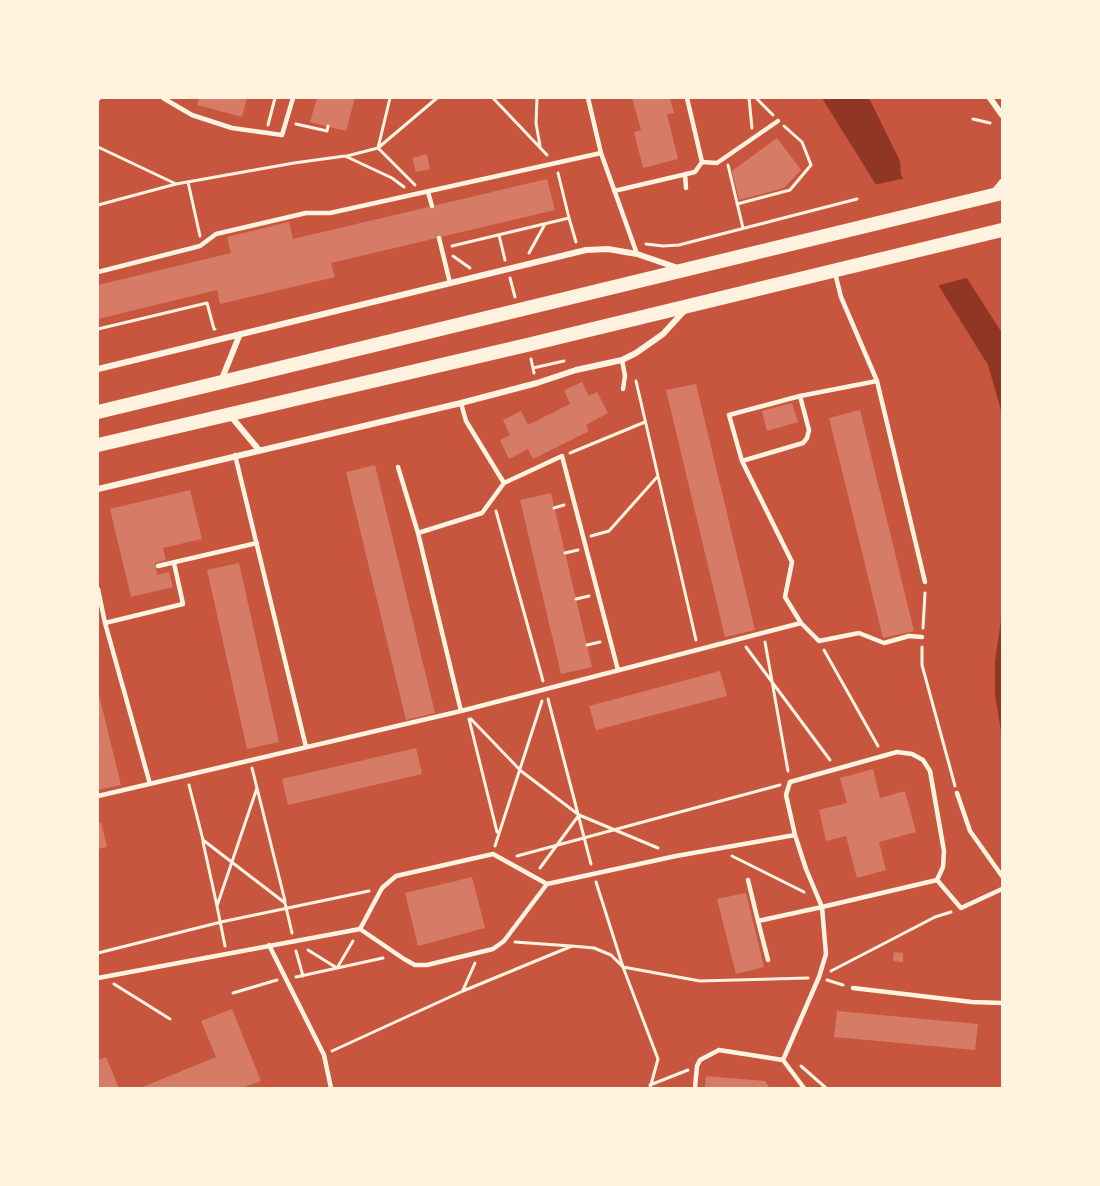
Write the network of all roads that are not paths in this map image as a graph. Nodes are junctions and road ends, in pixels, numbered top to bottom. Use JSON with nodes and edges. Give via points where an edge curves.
{"nodes":[{"id":1,"x":163,"y":98,"type":"edge"},
{"id":2,"x":293,"y":98,"type":"edge"},
{"id":3,"x":588,"y":98,"type":"edge"},
{"id":4,"x":687,"y":98,"type":"edge"},
{"id":5,"x":990,"y":98,"type":"edge"},
{"id":6,"x":1002,"y":115,"type":"edge"},
{"id":7,"x":778,"y":122,"type":"road end"},
{"id":8,"x":602,"y":153,"type":"junction"},
{"id":9,"x":702,"y":162,"type":"junction"},
{"id":10,"x":685,"y":174,"type":"junction"},
{"id":11,"x":1002,"y":182,"type":"edge"},
{"id":12,"x":686,"y":188,"type":"dead end"},
{"id":13,"x":614,"y":191,"type":"junction"},
{"id":14,"x":426,"y":193,"type":"junction"},
{"id":15,"x":997,"y":194,"type":"edge"},
{"id":16,"x":432,"y":206,"type":"dead end"},
{"id":17,"x":997,"y":231,"type":"edge"},
{"id":18,"x":439,"y":238,"type":"dead end"},
{"id":19,"x":637,"y":254,"type":"junction"},
{"id":20,"x":684,"y":270,"type":"junction"},
{"id":21,"x":834,"y":271,"type":"junction"},
{"id":22,"x":98,"y":272,"type":"edge"},
{"id":23,"x":450,"y":283,"type":"junction"},
{"id":24,"x":689,"y":305,"type":"junction"},
{"id":25,"x":240,"y":334,"type":"junction"},
{"id":26,"x":622,"y":360,"type":"junction"},
{"id":27,"x":98,"y":369,"type":"edge"},
{"id":28,"x":877,"y":381,"type":"junction"},
{"id":29,"x":220,"y":383,"type":"junction"},
{"id":30,"x":623,"y":389,"type":"dead end"},
{"id":31,"x":800,"y":396,"type":"junction"},
{"id":32,"x":461,"y":403,"type":"junction"},
{"id":33,"x":98,"y":412,"type":"edge"},
{"id":34,"x":229,"y":414,"type":"junction"},
{"id":35,"x":98,"y":445,"type":"edge"},
{"id":36,"x":259,"y":450,"type":"junction"},
{"id":37,"x":235,"y":455,"type":"junction"},
{"id":38,"x":742,"y":461,"type":"junction"},
{"id":39,"x":398,"y":467,"type":"dead end"},
{"id":40,"x":504,"y":483,"type":"junction"},
{"id":41,"x":98,"y":489,"type":"edge"},
{"id":42,"x":418,"y":533,"type":"junction"},
{"id":43,"x":257,"y":543,"type":"junction"},
{"id":44,"x":174,"y":563,"type":"junction"},
{"id":45,"x":158,"y":566,"type":"dead end"},
{"id":46,"x":925,"y":582,"type":"road end"},
{"id":47,"x":98,"y":589,"type":"edge"},
{"id":48,"x":105,"y":623,"type":"junction"},
{"id":49,"x":801,"y":623,"type":"junction"},
{"id":50,"x":922,"y":637,"type":"road end"},
{"id":51,"x":618,"y":670,"type":"junction"},
{"id":52,"x":461,"y":711,"type":"junction"},
{"id":53,"x":306,"y":747,"type":"junction"},
{"id":54,"x":150,"y":784,"type":"junction"},
{"id":55,"x":957,"y":793,"type":"road end"},
{"id":56,"x":98,"y":796,"type":"edge"},
{"id":57,"x":795,"y":835,"type":"junction"},
{"id":58,"x":1002,"y":876,"type":"edge"},
{"id":59,"x":748,"y":880,"type":"dead end"},
{"id":60,"x":937,"y":880,"type":"junction"},
{"id":61,"x":547,"y":884,"type":"junction"},
{"id":62,"x":1002,"y":889,"type":"edge"},
{"id":63,"x":822,"y":907,"type":"junction"},
{"id":64,"x":758,"y":921,"type":"junction"},
{"id":65,"x":360,"y":929,"type":"junction"},
{"id":66,"x":269,"y":945,"type":"junction"},
{"id":67,"x":768,"y":960,"type":"dead end"},
{"id":68,"x":100,"y":978,"type":"edge"},
{"id":69,"x":853,"y":988,"type":"road end"},
{"id":70,"x":1002,"y":1003,"type":"edge"},
{"id":71,"x":783,"y":1060,"type":"junction"},
{"id":72,"x":331,"y":1089,"type":"edge"},
{"id":73,"x":695,"y":1089,"type":"edge"},
{"id":74,"x":804,"y":1089,"type":"edge"}],
"edges":[{"from":1,"to":2,"type":"lane","via":[[192,115],[232,128],[282,135]]},
{"from":3,"to":8,"type":"lane"},
{"from":4,"to":9,"type":"lane"},
{"from":5,"to":6,"type":"street"},
{"from":7,"to":9,"type":"lane","via":[[717,163]]},
{"from":8,"to":13,"type":"lane"},
{"from":8,"to":14,"type":"lane"},
{"from":9,"to":10,"type":"lane","via":[[695,172]]},
{"from":10,"to":12,"type":"lane"},
{"from":10,"to":13,"type":"lane"},
{"from":11,"to":15,"type":"street"},
{"from":13,"to":19,"type":"lane"},
{"from":14,"to":16,"type":"lane"},
{"from":14,"to":22,"type":"lane","via":[[330,213],[306,213],[216,234],[202,245]]},
{"from":15,"to":20,"type":"main road"},
{"from":17,"to":21,"type":"main road"},
{"from":18,"to":23,"type":"lane"},
{"from":19,"to":20,"type":"street"},
{"from":19,"to":23,"type":"street","via":[[586,250]]},
{"from":20,"to":29,"type":"main road"},
{"from":21,"to":24,"type":"main road"},
{"from":21,"to":28,"type":"lane"},
{"from":23,"to":25,"type":"street"},
{"from":24,"to":26,"type":"street","via":[[663,334]]},
{"from":24,"to":34,"type":"main road"},
{"from":25,"to":27,"type":"street"},
{"from":25,"to":29,"type":"street"},
{"from":26,"to":30,"type":"lane"},
{"from":26,"to":32,"type":"street"},
{"from":28,"to":31,"type":"lane"},
{"from":28,"to":46,"type":"lane"},
{"from":29,"to":33,"type":"main road"},
{"from":31,"to":38,"type":"lane","via":[[809,430],[803,443]]},
{"from":31,"to":38,"type":"lane","via":[[729,415]]},
{"from":32,"to":36,"type":"street"},
{"from":32,"to":40,"type":"lane","via":[[466,421]]},
{"from":34,"to":35,"type":"main road"},
{"from":34,"to":36,"type":"street"},
{"from":36,"to":37,"type":"street"},
{"from":37,"to":41,"type":"street"},
{"from":37,"to":43,"type":"lane"},
{"from":38,"to":49,"type":"lane","via":[[792,562],[785,597]]},
{"from":39,"to":42,"type":"lane"},
{"from":40,"to":42,"type":"lane","via":[[482,513]]},
{"from":40,"to":51,"type":"lane","via":[[562,456]]},
{"from":42,"to":52,"type":"lane"},
{"from":43,"to":44,"type":"lane"},
{"from":43,"to":53,"type":"lane"},
{"from":44,"to":45,"type":"lane"},
{"from":44,"to":48,"type":"lane","via":[[183,604]]},
{"from":47,"to":48,"type":"lane"},
{"from":48,"to":54,"type":"lane"},
{"from":49,"to":50,"type":"lane","via":[[819,641],[859,633],[884,643],[909,636]]},
{"from":49,"to":51,"type":"lane"},
{"from":51,"to":52,"type":"lane"},
{"from":52,"to":53,"type":"lane"},
{"from":53,"to":54,"type":"lane"},
{"from":54,"to":56,"type":"lane"},
{"from":55,"to":58,"type":"lane","via":[[970,831]]},
{"from":57,"to":60,"type":"lane","via":[[786,795],[790,782],[897,752],[912,754],[923,760],[930,771],[944,851],[944,867]]},
{"from":57,"to":61,"type":"lane"},
{"from":57,"to":63,"type":"lane"},
{"from":59,"to":64,"type":"lane"},
{"from":60,"to":62,"type":"lane","via":[[961,908]]},
{"from":60,"to":63,"type":"lane"},
{"from":61,"to":65,"type":"lane","via":[[493,854],[396,876],[382,888]]},
{"from":61,"to":65,"type":"lane","via":[[504,941],[479,953],[427,965],[415,964]]},
{"from":63,"to":64,"type":"lane"},
{"from":63,"to":71,"type":"lane","via":[[826,954]]},
{"from":64,"to":67,"type":"lane"},
{"from":65,"to":66,"type":"lane"},
{"from":66,"to":68,"type":"lane"},
{"from":66,"to":72,"type":"lane","via":[[324,1055]]},
{"from":69,"to":70,"type":"lane"},
{"from":71,"to":73,"type":"lane","via":[[719,1050],[700,1060]]},
{"from":71,"to":74,"type":"lane"}]}
